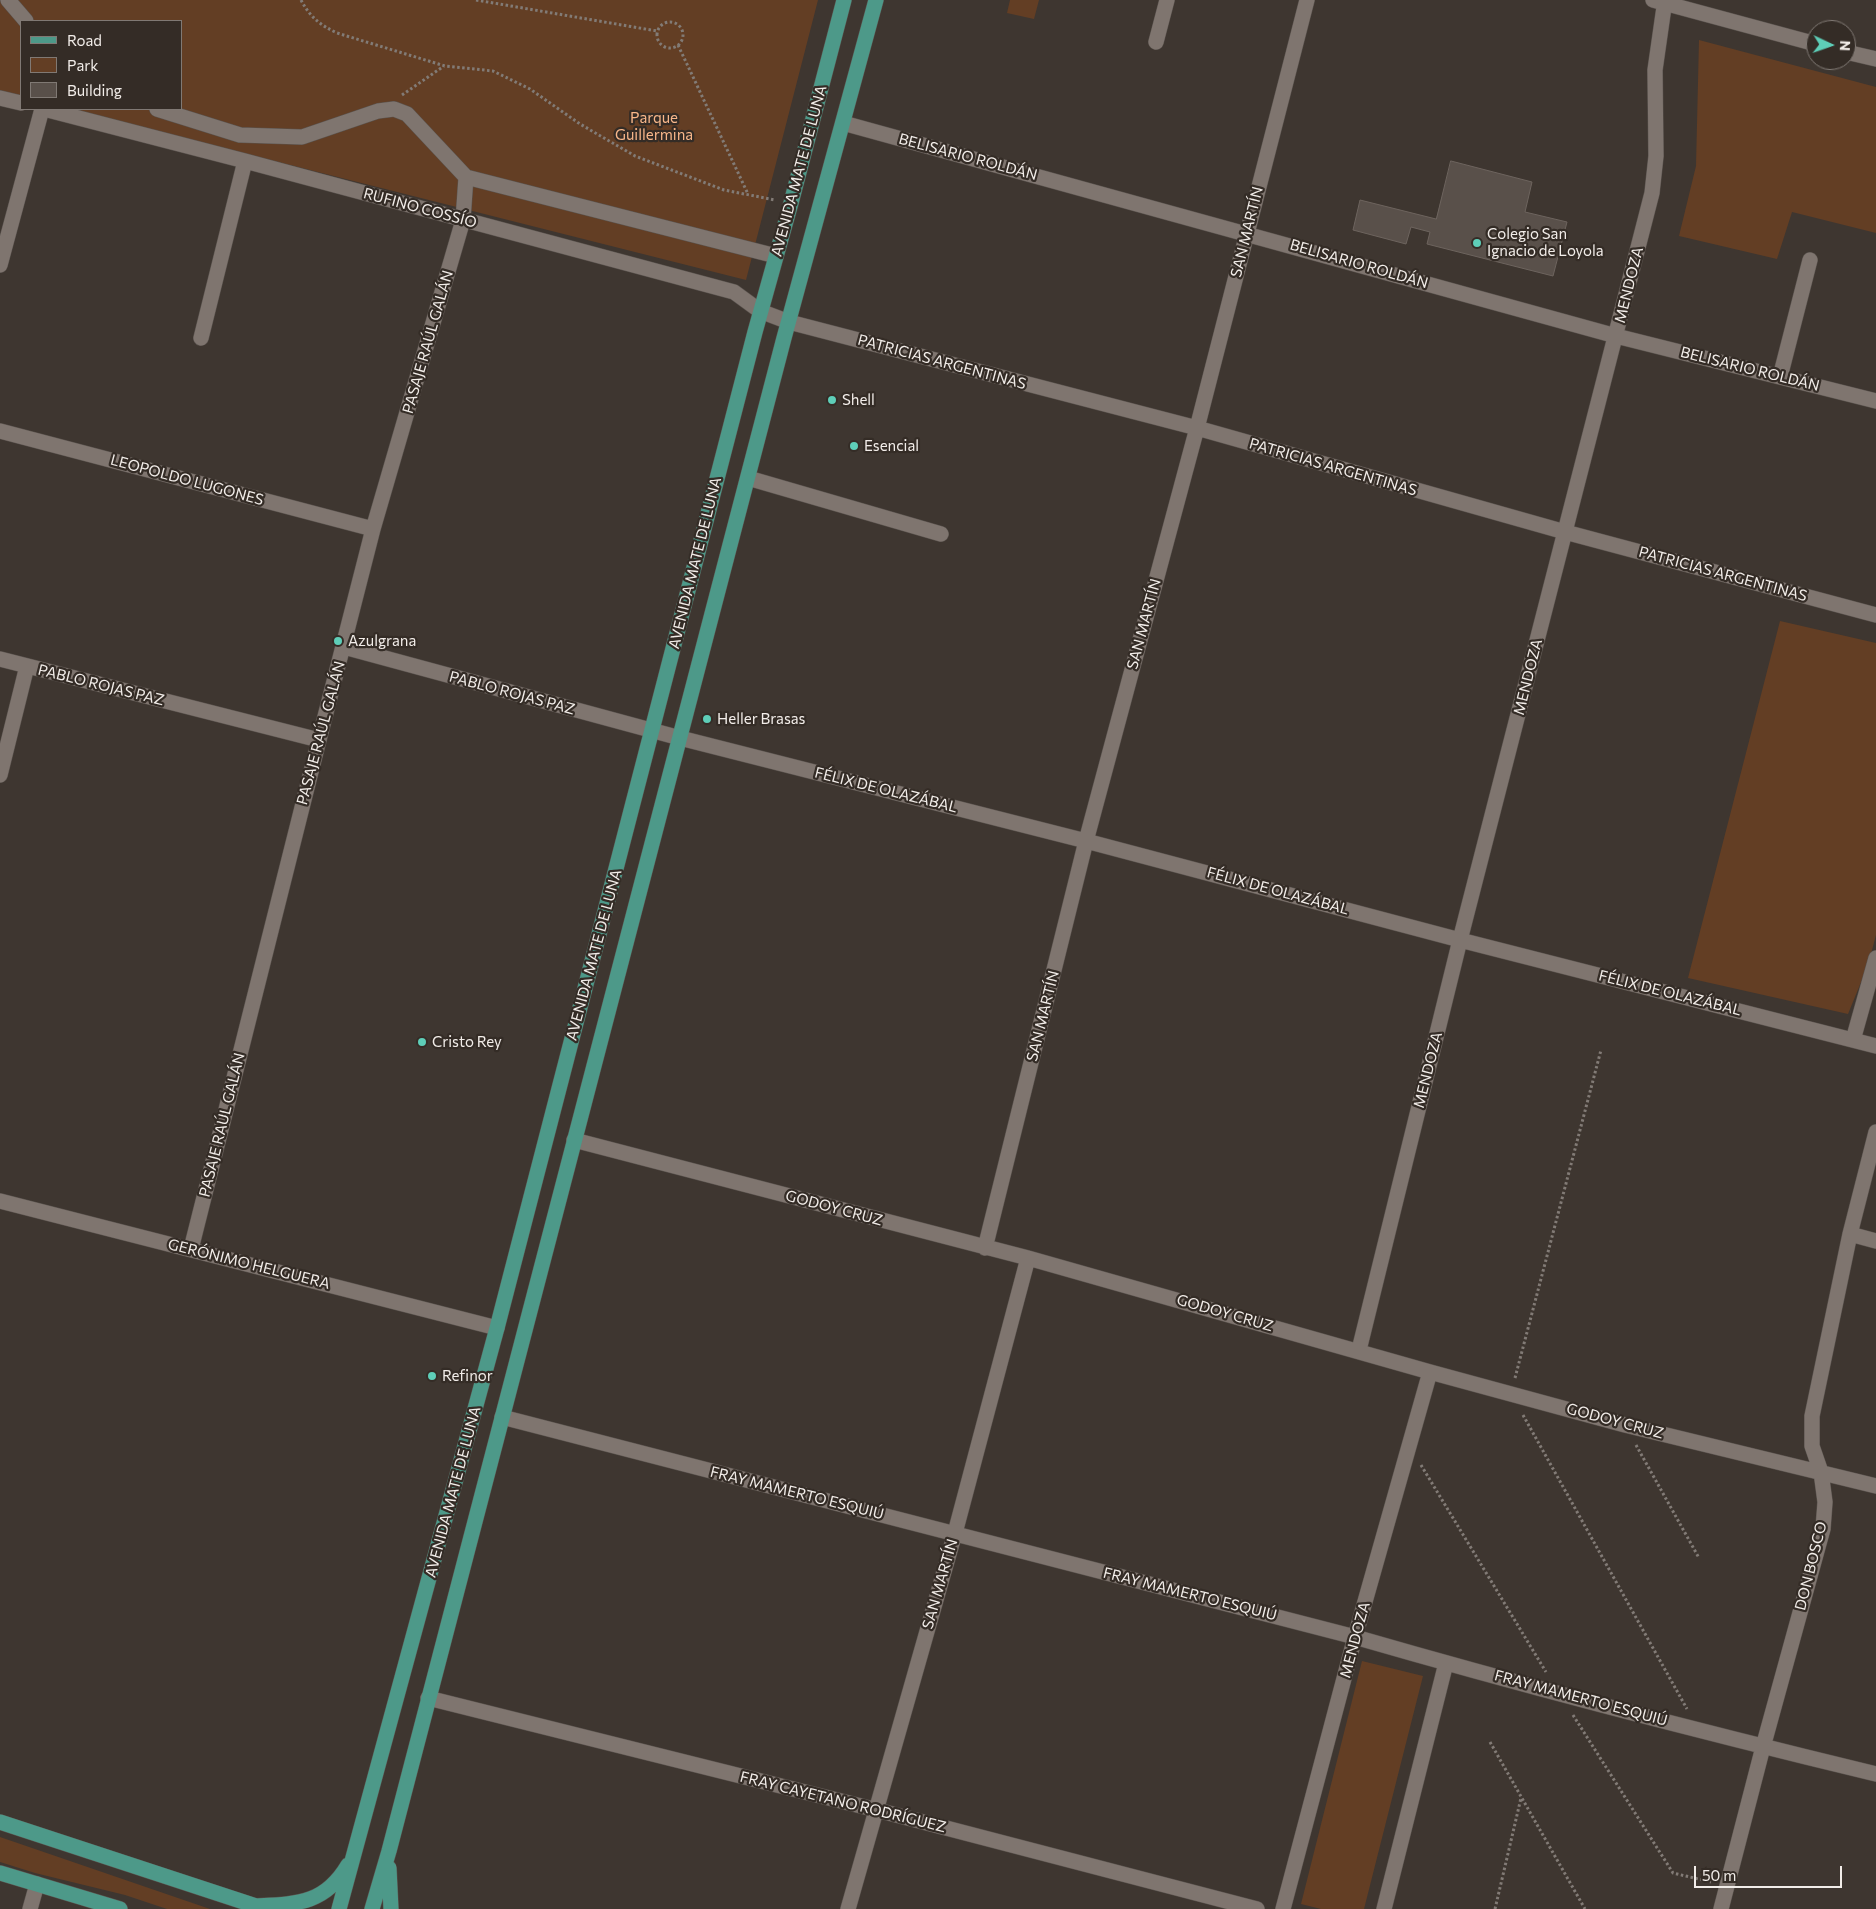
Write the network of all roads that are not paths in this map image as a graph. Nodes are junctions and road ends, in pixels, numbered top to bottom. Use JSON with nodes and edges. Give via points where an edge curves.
{"nodes":[{"id":1,"x":8,"y":0,"type":"edge"},
{"id":2,"x":844,"y":0,"type":"edge"},
{"id":3,"x":876,"y":0,"type":"edge"},
{"id":4,"x":1167,"y":0,"type":"edge"},
{"id":5,"x":1307,"y":0,"type":"edge"},
{"id":6,"x":1661,"y":1,"type":"edge"},
{"id":7,"x":25,"y":20,"type":"edge"},
{"id":8,"x":1806,"y":41,"type":"edge"},
{"id":9,"x":1156,"y":42,"type":"dead end"},
{"id":10,"x":1856,"y":55,"type":"edge"},
{"id":11,"x":1876,"y":60,"type":"edge"},
{"id":12,"x":0,"y":98,"type":"edge"},
{"id":13,"x":20,"y":103,"type":"edge"},
{"id":14,"x":43,"y":110,"type":"edge"},
{"id":15,"x":47,"y":110,"type":"edge"},
{"id":16,"x":160,"y":110,"type":"edge"},
{"id":17,"x":843,"y":123,"type":"junction"},
{"id":18,"x":245,"y":161,"type":"junction"},
{"id":19,"x":466,"y":177,"type":"junction"},
{"id":20,"x":463,"y":220,"type":"junction"},
{"id":21,"x":1247,"y":233,"type":"junction"},
{"id":22,"x":776,"y":256,"type":"junction"},
{"id":23,"x":1810,"y":260,"type":"dead end"},
{"id":24,"x":0,"y":265,"type":"edge"},
{"id":25,"x":760,"y":311,"type":"junction"},
{"id":26,"x":789,"y":322,"type":"junction"},
{"id":27,"x":1616,"y":336,"type":"junction"},
{"id":28,"x":201,"y":338,"type":"dead end"},
{"id":29,"x":1780,"y":377,"type":"junction"},
{"id":30,"x":1876,"y":399,"type":"edge"},
{"id":31,"x":1197,"y":428,"type":"junction"},
{"id":32,"x":0,"y":431,"type":"edge"},
{"id":33,"x":748,"y":478,"type":"junction"},
{"id":34,"x":374,"y":530,"type":"junction"},
{"id":35,"x":1565,"y":532,"type":"junction"},
{"id":36,"x":941,"y":534,"type":"dead end"},
{"id":37,"x":1876,"y":615,"type":"edge"},
{"id":38,"x":344,"y":647,"type":"junction"},
{"id":39,"x":0,"y":659,"type":"edge"},
{"id":40,"x":27,"y":666,"type":"junction"},
{"id":41,"x":652,"y":730,"type":"junction"},
{"id":42,"x":680,"y":738,"type":"junction"},
{"id":43,"x":319,"y":740,"type":"junction"},
{"id":44,"x":0,"y":776,"type":"edge"},
{"id":45,"x":1086,"y":841,"type":"junction"},
{"id":46,"x":1460,"y":940,"type":"junction"},
{"id":47,"x":1876,"y":958,"type":"edge"},
{"id":48,"x":1853,"y":1040,"type":"junction"},
{"id":49,"x":1876,"y":1046,"type":"edge"},
{"id":50,"x":1876,"y":1132,"type":"edge"},
{"id":51,"x":574,"y":1140,"type":"junction"},
{"id":52,"x":0,"y":1201,"type":"edge"},
{"id":53,"x":1850,"y":1234,"type":"junction"},
{"id":54,"x":1876,"y":1240,"type":"edge"},
{"id":55,"x":985,"y":1248,"type":"junction"},
{"id":56,"x":192,"y":1249,"type":"junction"},
{"id":57,"x":1028,"y":1258,"type":"junction"},
{"id":58,"x":497,"y":1328,"type":"junction"},
{"id":59,"x":1358,"y":1350,"type":"junction"},
{"id":60,"x":1430,"y":1372,"type":"junction"},
{"id":61,"x":502,"y":1417,"type":"junction"},
{"id":62,"x":1821,"y":1472,"type":"junction"},
{"id":63,"x":1876,"y":1486,"type":"edge"},
{"id":64,"x":955,"y":1533,"type":"junction"},
{"id":65,"x":1355,"y":1637,"type":"junction"},
{"id":66,"x":1446,"y":1663,"type":"junction"},
{"id":67,"x":428,"y":1698,"type":"junction"},
{"id":68,"x":1763,"y":1747,"type":"junction"},
{"id":69,"x":1876,"y":1774,"type":"edge"},
{"id":70,"x":877,"y":1810,"type":"junction"},
{"id":71,"x":0,"y":1822,"type":"edge"},
{"id":72,"x":356,"y":1848,"type":"junction"},
{"id":73,"x":389,"y":1851,"type":"junction"},
{"id":74,"x":0,"y":1873,"type":"edge"},
{"id":75,"x":38,"y":1884,"type":"junction"},
{"id":76,"x":261,"y":1907,"type":"edge"},
{"id":77,"x":30,"y":1909,"type":"edge"},
{"id":78,"x":120,"y":1909,"type":"edge"},
{"id":79,"x":339,"y":1909,"type":"edge"},
{"id":80,"x":372,"y":1909,"type":"edge"},
{"id":81,"x":390,"y":1909,"type":"edge"},
{"id":82,"x":848,"y":1909,"type":"edge"},
{"id":83,"x":1257,"y":1909,"type":"edge"},
{"id":84,"x":1283,"y":1909,"type":"edge"},
{"id":85,"x":1384,"y":1909,"type":"edge"},
{"id":86,"x":1721,"y":1909,"type":"edge"}],
"edges":[{"from":1,"to":7,"type":"street"},
{"from":2,"to":22,"type":"main road","name":"AVENIDA MATE DE LUNA"},
{"from":3,"to":17,"type":"main road","name":"AVENIDA MATE DE LUNA"},
{"from":4,"to":9,"type":"street"},
{"from":5,"to":21,"type":"street","name":"SAN MARTÍN"},
{"from":6,"to":8,"type":"street"},
{"from":6,"to":27,"type":"street","name":"MENDOZA","via":[[1655,70],[1656,156],[1652,193]]},
{"from":10,"to":11,"type":"street"},
{"from":12,"to":13,"type":"street"},
{"from":14,"to":24,"type":"street"},
{"from":15,"to":18,"type":"street","name":"RUFINO COSSÍO"},
{"from":16,"to":19,"type":"street","via":[[240,135],[302,137],[378,111],[394,109],[407,114]]},
{"from":17,"to":21,"type":"street","name":"BELISARIO ROLDÁN"},
{"from":17,"to":26,"type":"main road","name":"AVENIDA MATE DE LUNA"},
{"from":18,"to":20,"type":"street","name":"RUFINO COSSÍO"},
{"from":18,"to":28,"type":"street"},
{"from":19,"to":20,"type":"street","name":"PASAJE RAÚL GALÁN"},
{"from":19,"to":22,"type":"street"},
{"from":20,"to":25,"type":"street","name":"RUFINO COSSÍO","via":[[734,292]]},
{"from":20,"to":34,"type":"street","name":"PASAJE RAÚL GALÁN"},
{"from":21,"to":27,"type":"street","name":"BELISARIO ROLDÁN"},
{"from":21,"to":31,"type":"street","name":"SAN MARTÍN"},
{"from":22,"to":25,"type":"main road","name":"AVENIDA MATE DE LUNA"},
{"from":23,"to":29,"type":"street"},
{"from":25,"to":26,"type":"street","name":"RUFINO COSSÍO"},
{"from":25,"to":41,"type":"main road","name":"AVENIDA MATE DE LUNA"},
{"from":26,"to":31,"type":"street","name":"PATRICIAS ARGENTINAS"},
{"from":26,"to":33,"type":"main road","name":"AVENIDA MATE DE LUNA"},
{"from":27,"to":29,"type":"street","name":"BELISARIO ROLDÁN"},
{"from":27,"to":35,"type":"street","name":"MENDOZA"},
{"from":29,"to":30,"type":"street","name":"BELISARIO ROLDÁN"},
{"from":31,"to":35,"type":"street","name":"PATRICIAS ARGENTINAS"},
{"from":31,"to":45,"type":"street","name":"SAN MARTÍN"},
{"from":32,"to":34,"type":"street","name":"LEOPOLDO LUGONES"},
{"from":33,"to":36,"type":"street"},
{"from":33,"to":42,"type":"main road","name":"AVENIDA MATE DE LUNA"},
{"from":34,"to":38,"type":"street","name":"PASAJE RAÚL GALÁN"},
{"from":35,"to":37,"type":"street","name":"PATRICIAS ARGENTINAS"},
{"from":35,"to":46,"type":"street","name":"MENDOZA"},
{"from":38,"to":41,"type":"street","name":"PABLO ROJAS PAZ"},
{"from":38,"to":43,"type":"street","name":"PASAJE RAÚL GALÁN"},
{"from":39,"to":40,"type":"street","name":"PABLO ROJAS PAZ"},
{"from":40,"to":43,"type":"street","name":"PABLO ROJAS PAZ"},
{"from":40,"to":44,"type":"street"},
{"from":41,"to":42,"type":"street","name":"PABLO ROJAS PAZ"},
{"from":41,"to":58,"type":"main road","name":"AVENIDA MATE DE LUNA"},
{"from":42,"to":45,"type":"street","name":"FÉLIX DE OLAZÁBAL"},
{"from":42,"to":51,"type":"main road","name":"AVENIDA MATE DE LUNA"},
{"from":43,"to":56,"type":"street","name":"PASAJE RAÚL GALÁN"},
{"from":45,"to":46,"type":"street","name":"FÉLIX DE OLAZÁBAL"},
{"from":45,"to":55,"type":"street","name":"SAN MARTÍN"},
{"from":46,"to":48,"type":"street","name":"FÉLIX DE OLAZÁBAL"},
{"from":46,"to":59,"type":"street","name":"MENDOZA"},
{"from":47,"to":48,"type":"street"},
{"from":48,"to":49,"type":"street","name":"FÉLIX DE OLAZÁBAL"},
{"from":50,"to":53,"type":"street","name":"DON BOSCO"},
{"from":51,"to":55,"type":"street","name":"GODOY CRUZ"},
{"from":51,"to":61,"type":"main road","name":"AVENIDA MATE DE LUNA"},
{"from":52,"to":56,"type":"street","name":"GERÓNIMO HELGUERA"},
{"from":53,"to":54,"type":"street"},
{"from":53,"to":62,"type":"street","name":"DON BOSCO","via":[[1812,1416],[1812,1446]]},
{"from":55,"to":57,"type":"street","name":"GODOY CRUZ"},
{"from":56,"to":58,"type":"street","name":"GERÓNIMO HELGUERA"},
{"from":57,"to":59,"type":"street","name":"GODOY CRUZ"},
{"from":57,"to":64,"type":"street","name":"SAN MARTÍN"},
{"from":58,"to":72,"type":"main road","name":"AVENIDA MATE DE LUNA"},
{"from":59,"to":60,"type":"street","name":"GODOY CRUZ"},
{"from":60,"to":62,"type":"street","name":"GODOY CRUZ"},
{"from":60,"to":65,"type":"street","name":"MENDOZA"},
{"from":61,"to":64,"type":"street","name":"FRAY MAMERTO ESQUIÚ"},
{"from":61,"to":67,"type":"main road","name":"AVENIDA MATE DE LUNA"},
{"from":62,"to":63,"type":"street","name":"GODOY CRUZ"},
{"from":62,"to":68,"type":"street","name":"DON BOSCO","via":[[1825,1502],[1823,1529]]},
{"from":64,"to":65,"type":"street","name":"FRAY MAMERTO ESQUIÚ"},
{"from":64,"to":70,"type":"street","name":"SAN MARTÍN"},
{"from":65,"to":66,"type":"street","name":"FRAY MAMERTO ESQUIÚ"},
{"from":65,"to":84,"type":"street","name":"MENDOZA"},
{"from":66,"to":68,"type":"street","name":"FRAY MAMERTO ESQUIÚ"},
{"from":66,"to":85,"type":"street"},
{"from":67,"to":70,"type":"street","name":"FRAY CAYETANO RODRÍGUEZ"},
{"from":67,"to":73,"type":"main road","name":"AVENIDA MATE DE LUNA"},
{"from":68,"to":69,"type":"street","name":"FRAY MAMERTO ESQUIÚ"},
{"from":68,"to":86,"type":"street","name":"DON BOSCO"},
{"from":70,"to":82,"type":"street","name":"SAN MARTÍN"},
{"from":70,"to":83,"type":"street","name":"FRAY CAYETANO RODRÍGUEZ"},
{"from":71,"to":76,"type":"main road"},
{"from":72,"to":76,"type":"main road","via":[[347,1867],[325,1892],[296,1904]]},
{"from":72,"to":79,"type":"main road","name":"AVENIDA MATE DE LUNA"},
{"from":73,"to":80,"type":"main road","name":"AVENIDA MATE DE LUNA"},
{"from":73,"to":81,"type":"main road"},
{"from":74,"to":75,"type":"main road"},
{"from":75,"to":77,"type":"street"},
{"from":75,"to":78,"type":"main road"}]}
